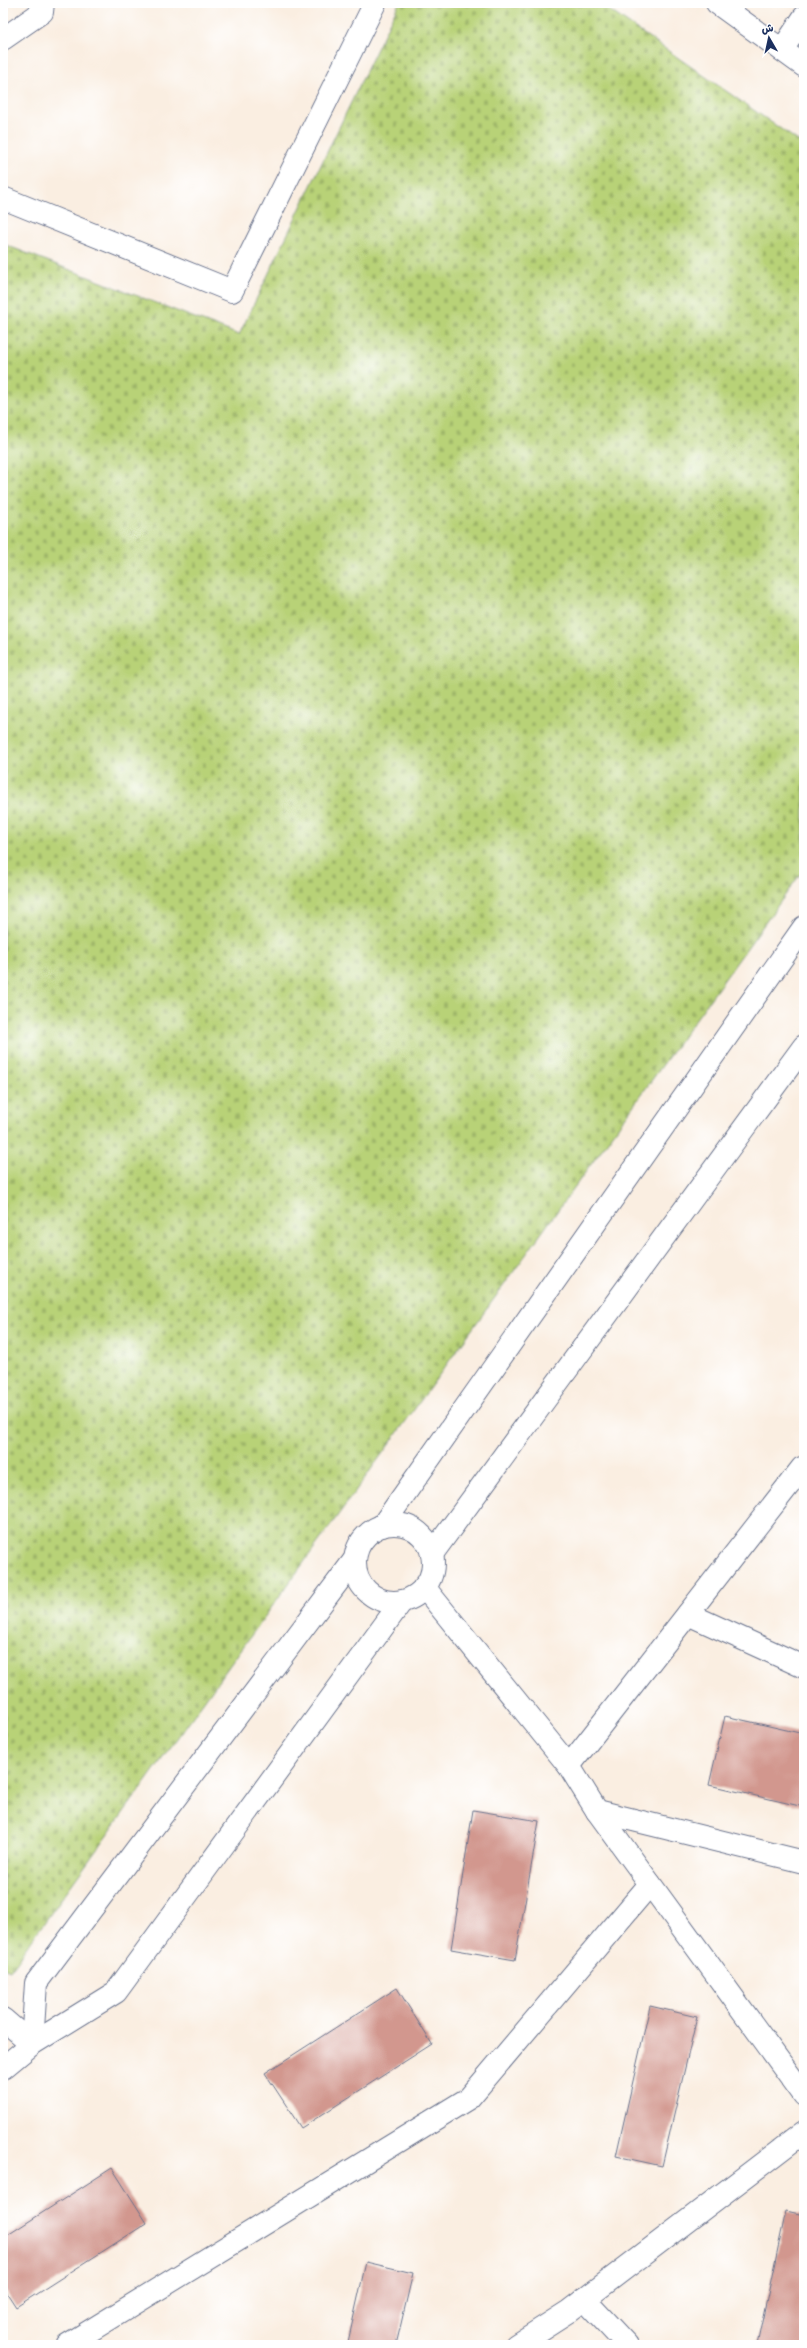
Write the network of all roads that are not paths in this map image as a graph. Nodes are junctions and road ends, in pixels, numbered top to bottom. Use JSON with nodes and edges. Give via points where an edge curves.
{"nodes":[{"id":1,"x":43,"y":3,"type":"edge"},
{"id":2,"x":375,"y":3,"type":"edge"},
{"id":3,"x":718,"y":3,"type":"edge"},
{"id":4,"x":804,"y":17,"type":"edge"},
{"id":5,"x":3,"y":39,"type":"edge"},
{"id":6,"x":782,"y":50,"type":"junction"},
{"id":7,"x":804,"y":66,"type":"edge"},
{"id":8,"x":3,"y":198,"type":"edge"},
{"id":9,"x":804,"y":927,"type":"edge"},
{"id":10,"x":804,"y":1046,"type":"edge"},
{"id":11,"x":802,"y":1468,"type":"dead end"},
{"id":12,"x":382,"y":1526,"type":"junction"},
{"id":13,"x":432,"y":1554,"type":"junction"},
{"id":14,"x":355,"y":1560,"type":"junction"},
{"id":15,"x":424,"y":1587,"type":"junction"},
{"id":16,"x":402,"y":1601,"type":"junction"},
{"id":17,"x":688,"y":1614,"type":"junction"},
{"id":18,"x":804,"y":1667,"type":"edge"},
{"id":19,"x":569,"y":1766,"type":"junction"},
{"id":20,"x":597,"y":1811,"type":"junction"},
{"id":21,"x":804,"y":1862,"type":"edge"},
{"id":22,"x":650,"y":1884,"type":"junction"},
{"id":23,"x":3,"y":2019,"type":"edge"},
{"id":24,"x":32,"y":2044,"type":"junction"},
{"id":25,"x":3,"y":2068,"type":"edge"},
{"id":26,"x":804,"y":2095,"type":"edge"},
{"id":27,"x":804,"y":2132,"type":"edge"},
{"id":28,"x":584,"y":2299,"type":"junction"},
{"id":29,"x":67,"y":2345,"type":"edge"},
{"id":30,"x":516,"y":2345,"type":"edge"},
{"id":31,"x":627,"y":2345,"type":"edge"}],
"edges":[{"from":1,"to":5,"type":"street","via":[[42,12]]},
{"from":2,"to":8,"type":"street","via":[[232,291]]},
{"from":3,"to":6,"type":"street"},
{"from":4,"to":6,"type":"street"},
{"from":6,"to":7,"type":"street"},
{"from":9,"to":12,"type":"street"},
{"from":10,"to":13,"type":"street"},
{"from":11,"to":17,"type":"street"},
{"from":12,"to":13,"type":"street","via":[[408,1526],[419,1532]]},
{"from":12,"to":14,"type":"street","via":[[364,1538]]},
{"from":13,"to":15,"type":"street","via":[[432,1571]]},
{"from":14,"to":16,"type":"street","via":[[356,1571],[368,1592],[390,1602]]},
{"from":14,"to":24,"type":"street","via":[[36,1983]]},
{"from":15,"to":16,"type":"street","via":[[414,1596]]},
{"from":15,"to":19,"type":"street"},
{"from":16,"to":24,"type":"street","via":[[116,1992]]},
{"from":17,"to":18,"type":"street"},
{"from":17,"to":19,"type":"street"},
{"from":19,"to":20,"type":"street"},
{"from":20,"to":21,"type":"street"},
{"from":20,"to":22,"type":"street"},
{"from":22,"to":26,"type":"street"},
{"from":22,"to":29,"type":"street","via":[[469,2098]]},
{"from":23,"to":24,"type":"street"},
{"from":24,"to":25,"type":"street"},
{"from":27,"to":28,"type":"street"},
{"from":28,"to":30,"type":"street"},
{"from":28,"to":31,"type":"street"}]}
